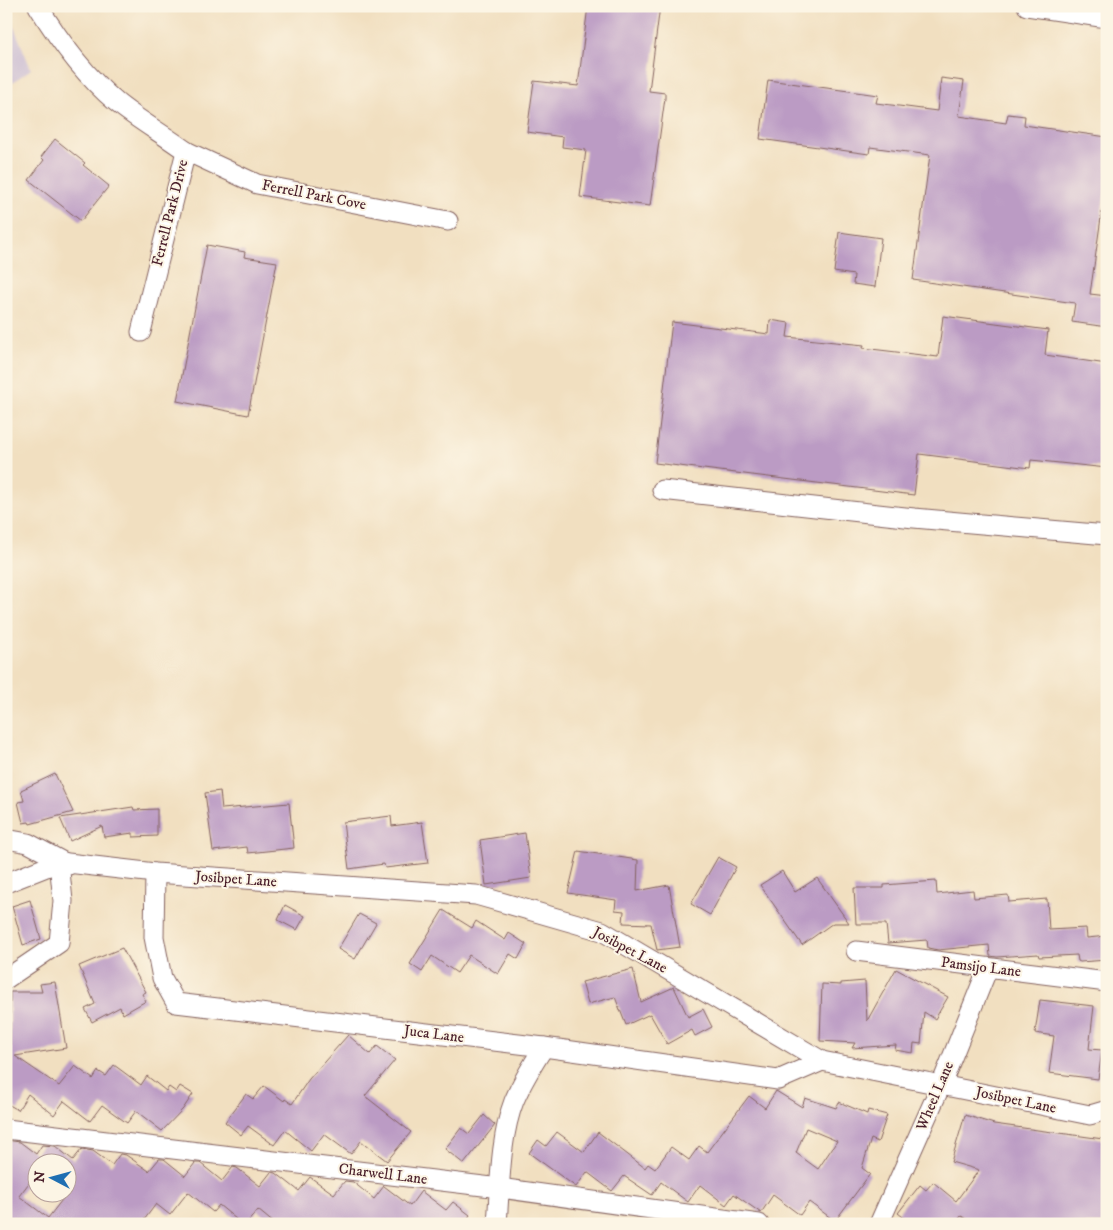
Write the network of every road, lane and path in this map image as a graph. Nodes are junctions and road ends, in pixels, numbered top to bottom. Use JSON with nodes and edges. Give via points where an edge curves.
{"nodes":[{"id":1,"x":38,"y":6,"type":"edge"},
{"id":2,"x":1027,"y":6,"type":"edge"},
{"id":3,"x":1107,"y":18,"type":"edge"},
{"id":4,"x":186,"y":151,"type":"junction"},
{"id":5,"x":448,"y":221,"type":"dead end"},
{"id":6,"x":141,"y":332,"type":"dead end"},
{"id":7,"x":662,"y":490,"type":"dead end"},
{"id":8,"x":1107,"y":535,"type":"edge"},
{"id":9,"x":6,"y":839,"type":"edge"},
{"id":10,"x":64,"y":864,"type":"junction"},
{"id":11,"x":155,"y":873,"type":"junction"},
{"id":12,"x":6,"y":883,"type":"edge"},
{"id":13,"x":856,"y":951,"type":"dead end"},
{"id":14,"x":988,"y":968,"type":"junction"},
{"id":15,"x":6,"y":980,"type":"edge"},
{"id":16,"x":1107,"y":982,"type":"edge"},
{"id":17,"x":544,"y":1047,"type":"junction"},
{"id":18,"x":822,"y":1061,"type":"junction"},
{"id":19,"x":941,"y":1085,"type":"junction"},
{"id":20,"x":1107,"y":1110,"type":"edge"},
{"id":21,"x":6,"y":1129,"type":"edge"},
{"id":22,"x":500,"y":1188,"type":"junction"},
{"id":23,"x":497,"y":1224,"type":"edge"},
{"id":24,"x":760,"y":1224,"type":"edge"},
{"id":25,"x":879,"y":1224,"type":"edge"}],
"edges":[{"from":1,"to":4,"type":"street","name":"Ferrell Park Drive","via":[[63,46],[101,88],[141,121]]},
{"from":2,"to":3,"type":"street"},
{"from":4,"to":5,"type":"street","name":"Ferrell Park Cove","via":[[256,184]]},
{"from":4,"to":6,"type":"street","name":"Ferrell Park Drive"},
{"from":7,"to":8,"type":"street"},
{"from":9,"to":10,"type":"street","via":[[28,843]]},
{"from":10,"to":11,"type":"street","name":"Josibpet Lane"},
{"from":10,"to":12,"type":"street"},
{"from":10,"to":15,"type":"street","via":[[59,943]]},
{"from":11,"to":17,"type":"street","name":"Juca Lane","via":[[154,937],[162,978],[176,1003]]},
{"from":11,"to":18,"type":"street","name":"Josibpet Lane","via":[[476,895],[602,931]]},
{"from":13,"to":14,"type":"street","name":"Pamsijo Lane"},
{"from":14,"to":16,"type":"street","name":"Pamsijo Lane"},
{"from":14,"to":19,"type":"street","name":"Wheel Lane"},
{"from":17,"to":18,"type":"street","name":"Juca Lane","via":[[778,1080]]},
{"from":17,"to":22,"type":"street","via":[[514,1102]]},
{"from":18,"to":19,"type":"street","name":"Josibpet Lane"},
{"from":19,"to":20,"type":"street","name":"Josibpet Lane","via":[[1090,1115]]},
{"from":19,"to":25,"type":"street","name":"Wheel Lane"},
{"from":21,"to":22,"type":"street","name":"Charwell Lane"},
{"from":22,"to":23,"type":"street"},
{"from":22,"to":24,"type":"street","name":"Charwell Lane"}]}
